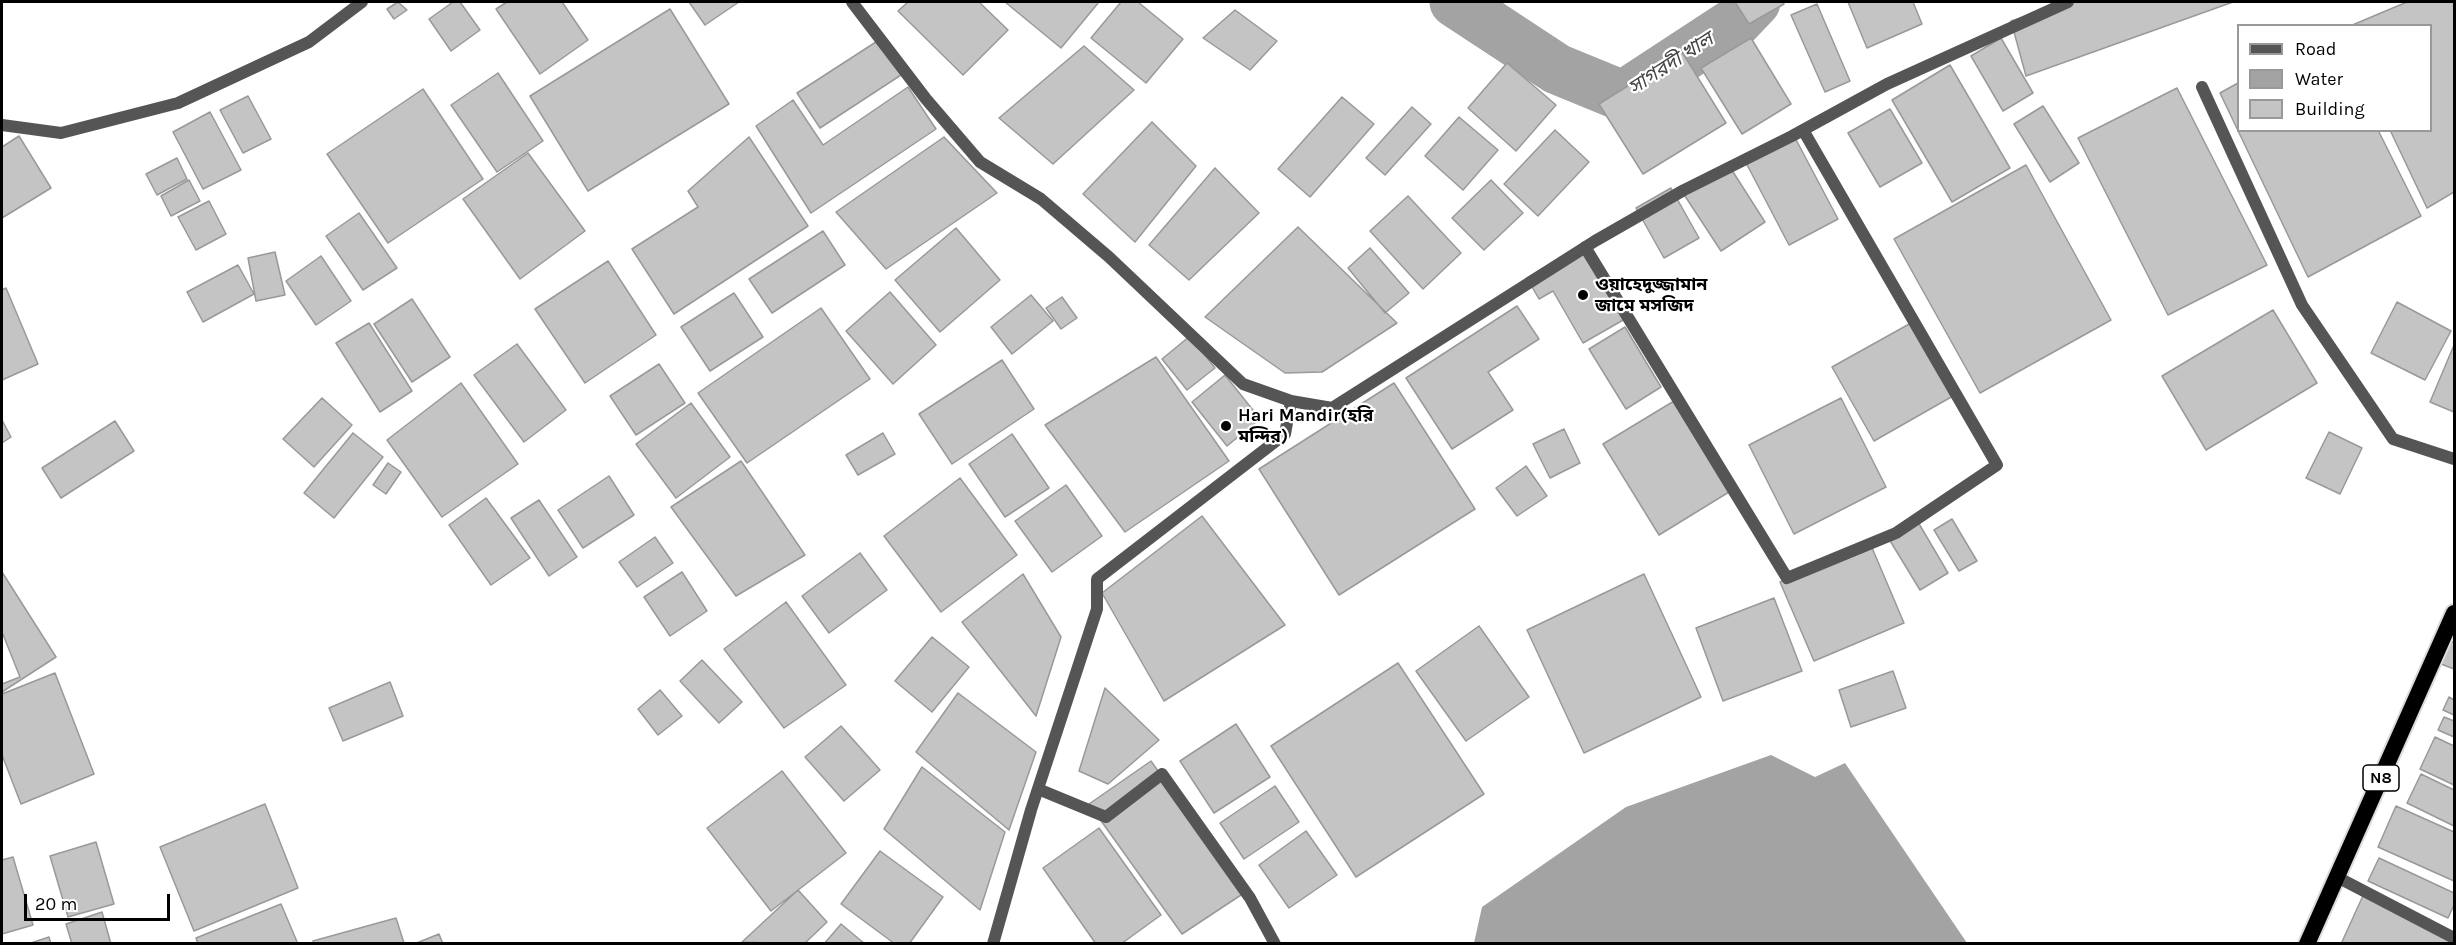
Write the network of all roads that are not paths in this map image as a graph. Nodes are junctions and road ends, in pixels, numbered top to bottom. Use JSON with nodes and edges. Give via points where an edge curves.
{"nodes":[{"id":1,"x":362,"y":2,"type":"edge"},
{"id":2,"x":852,"y":2,"type":"edge"},
{"id":3,"x":2068,"y":2,"type":"edge"},
{"id":4,"x":2202,"y":87,"type":"dead end"},
{"id":5,"x":2,"y":125,"type":"edge"},
{"id":6,"x":1803,"y":130,"type":"junction"},
{"id":7,"x":1585,"y":248,"type":"junction"},
{"id":8,"x":1291,"y":401,"type":"junction"},
{"id":9,"x":2454,"y":459,"type":"edge"},
{"id":10,"x":2454,"y":613,"type":"edge"},
{"id":11,"x":1038,"y":789,"type":"junction"},
{"id":12,"x":2337,"y":877,"type":"junction"},
{"id":13,"x":2454,"y":938,"type":"edge"},
{"id":14,"x":993,"y":944,"type":"edge"},
{"id":15,"x":1275,"y":944,"type":"edge"},
{"id":16,"x":2307,"y":944,"type":"edge"}],
"edges":[{"from":1,"to":5,"type":"street","via":[[309,42],[178,103],[61,133]]},
{"from":2,"to":8,"type":"street","via":[[980,162],[1041,199],[1243,384]]},
{"from":3,"to":6,"type":"street","via":[[1887,84]]},
{"from":4,"to":9,"type":"street","via":[[2302,305],[2393,439]]},
{"from":6,"to":7,"type":"street","via":[[1684,190]]},
{"from":6,"to":7,"type":"street","via":[[1997,465],[1896,533],[1787,578]]},
{"from":7,"to":8,"type":"street","via":[[1332,408]]},
{"from":8,"to":11,"type":"street","via":[[1285,434],[1096,579],[1097,609]]},
{"from":10,"to":12,"type":"highway","number":"N8"},
{"from":11,"to":14,"type":"street"},
{"from":11,"to":15,"type":"street","via":[[1106,817],[1162,774],[1250,898]]},
{"from":12,"to":13,"type":"street"},
{"from":12,"to":16,"type":"highway","number":"N8"}]}
